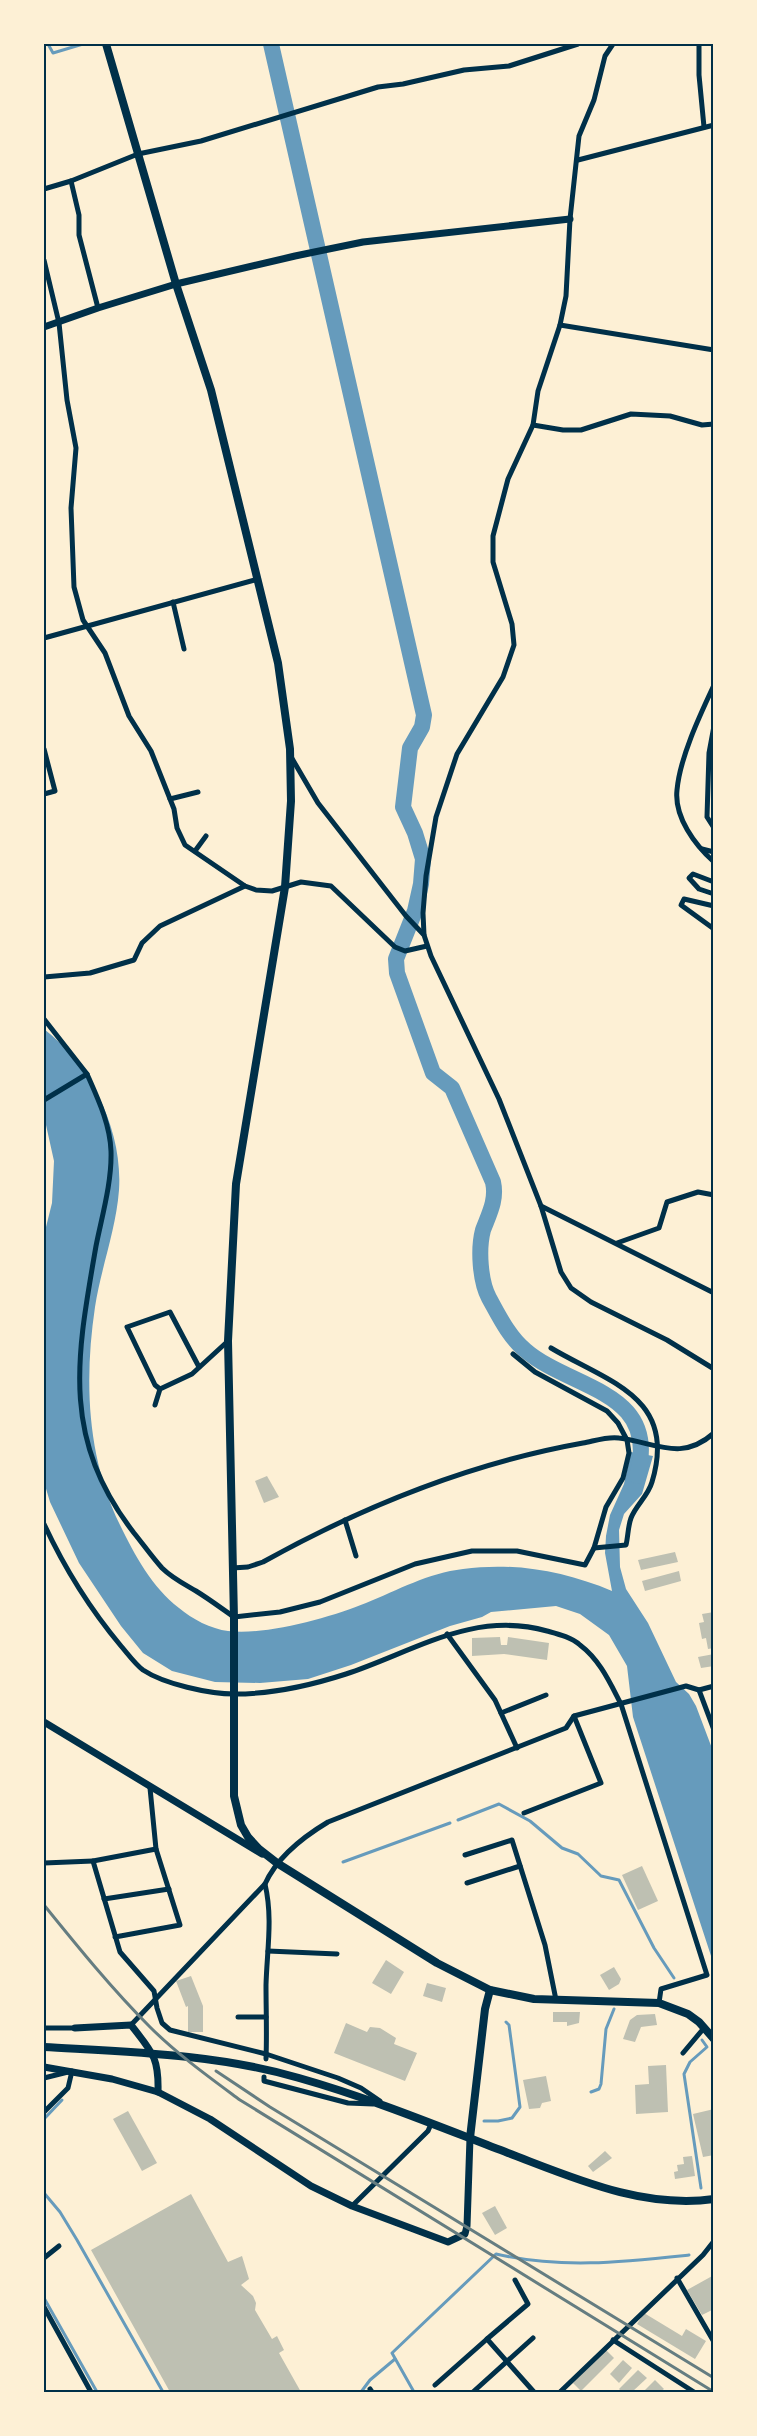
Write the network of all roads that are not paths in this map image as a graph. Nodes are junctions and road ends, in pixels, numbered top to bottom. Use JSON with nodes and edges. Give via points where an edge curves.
{"nodes":[{"id":1,"x":106,"y":44,"type":"edge"},
{"id":2,"x":578,"y":44,"type":"edge"},
{"id":3,"x":609,"y":44,"type":"edge"},
{"id":4,"x":613,"y":44,"type":"edge"},
{"id":5,"x":699,"y":44,"type":"edge"},
{"id":6,"x":714,"y":125,"type":"edge"},
{"id":7,"x":704,"y":127,"type":"junction"},
{"id":8,"x":138,"y":154,"type":"junction"},
{"id":9,"x":578,"y":160,"type":"junction"},
{"id":10,"x":71,"y":181,"type":"junction"},
{"id":11,"x":44,"y":189,"type":"edge"},
{"id":12,"x":570,"y":219,"type":"junction"},
{"id":13,"x":44,"y":260,"type":"edge"},
{"id":14,"x":176,"y":284,"type":"junction"},
{"id":15,"x":98,"y":308,"type":"junction"},
{"id":16,"x":59,"y":322,"type":"junction"},
{"id":17,"x":560,"y":325,"type":"junction"},
{"id":18,"x":44,"y":327,"type":"edge"},
{"id":19,"x":714,"y":350,"type":"edge"},
{"id":20,"x":714,"y":424,"type":"edge"},
{"id":21,"x":533,"y":425,"type":"junction"},
{"id":22,"x":258,"y":579,"type":"junction"},
{"id":23,"x":173,"y":602,"type":"junction"},
{"id":24,"x":86,"y":625,"type":"junction"},
{"id":25,"x":44,"y":638,"type":"edge"},
{"id":26,"x":184,"y":649,"type":"dead end"},
{"id":27,"x":714,"y":685,"type":"edge"},
{"id":28,"x":714,"y":726,"type":"edge"},
{"id":29,"x":44,"y":749,"type":"edge"},
{"id":30,"x":290,"y":755,"type":"junction"},
{"id":31,"x":198,"y":792,"type":"dead end"},
{"id":32,"x":44,"y":794,"type":"edge"},
{"id":33,"x":170,"y":799,"type":"junction"},
{"id":34,"x":714,"y":828,"type":"edge"},
{"id":35,"x":206,"y":836,"type":"dead end"},
{"id":36,"x":698,"y":847,"type":"junction"},
{"id":37,"x":195,"y":852,"type":"junction"},
{"id":38,"x":714,"y":852,"type":"edge"},
{"id":39,"x":714,"y":861,"type":"edge"},
{"id":40,"x":714,"y":882,"type":"edge"},
{"id":41,"x":245,"y":886,"type":"junction"},
{"id":42,"x":285,"y":887,"type":"junction"},
{"id":43,"x":714,"y":894,"type":"edge"},
{"id":44,"x":714,"y":906,"type":"edge"},
{"id":45,"x":714,"y":929,"type":"edge"},
{"id":46,"x":424,"y":935,"type":"junction"},
{"id":47,"x":427,"y":946,"type":"junction"},
{"id":48,"x":44,"y":977,"type":"edge"},
{"id":49,"x":44,"y":1019,"type":"edge"},
{"id":50,"x":44,"y":1024,"type":"edge"},
{"id":51,"x":52,"y":1031,"type":"junction"},
{"id":52,"x":86,"y":1075,"type":"junction"},
{"id":53,"x":44,"y":1100,"type":"edge"},
{"id":54,"x":714,"y":1196,"type":"edge"},
{"id":55,"x":541,"y":1206,"type":"junction"},
{"id":56,"x":617,"y":1243,"type":"junction"},
{"id":57,"x":714,"y":1293,"type":"edge"},
{"id":58,"x":228,"y":1341,"type":"junction"},
{"id":59,"x":551,"y":1348,"type":"dead end"},
{"id":60,"x":513,"y":1353,"type":"dead end"},
{"id":61,"x":199,"y":1367,"type":"junction"},
{"id":62,"x":714,"y":1369,"type":"edge"},
{"id":63,"x":160,"y":1389,"type":"junction"},
{"id":64,"x":155,"y":1405,"type":"dead end"},
{"id":65,"x":714,"y":1433,"type":"edge"},
{"id":66,"x":627,"y":1440,"type":"junction"},
{"id":67,"x":659,"y":1446,"type":"junction"},
{"id":68,"x":345,"y":1520,"type":"junction"},
{"id":69,"x":44,"y":1524,"type":"edge"},
{"id":70,"x":594,"y":1548,"type":"junction"},
{"id":71,"x":356,"y":1556,"type":"dead end"},
{"id":72,"x":232,"y":1568,"type":"junction"},
{"id":73,"x":234,"y":1618,"type":"junction"},
{"id":74,"x":447,"y":1634,"type":"junction"},
{"id":75,"x":714,"y":1686,"type":"edge"},
{"id":76,"x":699,"y":1690,"type":"junction"},
{"id":77,"x":234,"y":1691,"type":"junction"},
{"id":78,"x":546,"y":1695,"type":"dead end"},
{"id":79,"x":621,"y":1704,"type":"junction"},
{"id":80,"x":501,"y":1713,"type":"junction"},
{"id":81,"x":574,"y":1716,"type":"junction"},
{"id":82,"x":44,"y":1722,"type":"edge"},
{"id":83,"x":714,"y":1730,"type":"edge"},
{"id":84,"x":517,"y":1748,"type":"junction"},
{"id":85,"x":150,"y":1788,"type":"junction"},
{"id":86,"x":524,"y":1813,"type":"dead end"},
{"id":87,"x":156,"y":1849,"type":"junction"},
{"id":88,"x":465,"y":1855,"type":"dead end"},
{"id":89,"x":93,"y":1861,"type":"junction"},
{"id":90,"x":44,"y":1863,"type":"edge"},
{"id":91,"x":277,"y":1863,"type":"junction"},
{"id":92,"x":520,"y":1866,"type":"junction"},
{"id":93,"x":467,"y":1883,"type":"dead end"},
{"id":94,"x":265,"y":1884,"type":"junction"},
{"id":95,"x":169,"y":1889,"type":"junction"},
{"id":96,"x":104,"y":1899,"type":"junction"},
{"id":97,"x":115,"y":1937,"type":"junction"},
{"id":98,"x":268,"y":1951,"type":"junction"},
{"id":99,"x":306,"y":1952,"type":"junction"},
{"id":100,"x":337,"y":1954,"type":"dead end"},
{"id":101,"x":305,"y":1960,"type":"dead end"},
{"id":102,"x":490,"y":1990,"type":"junction"},
{"id":103,"x":156,"y":1997,"type":"junction"},
{"id":104,"x":556,"y":2000,"type":"junction"},
{"id":105,"x":659,"y":2003,"type":"junction"},
{"id":106,"x":238,"y":2017,"type":"dead end"},
{"id":107,"x":266,"y":2017,"type":"junction"},
{"id":108,"x":131,"y":2025,"type":"junction"},
{"id":109,"x":44,"y":2028,"type":"edge"},
{"id":110,"x":75,"y":2028,"type":"joint"},
{"id":111,"x":704,"y":2028,"type":"junction"},
{"id":112,"x":714,"y":2039,"type":"edge"},
{"id":113,"x":44,"y":2047,"type":"edge"},
{"id":114,"x":683,"y":2053,"type":"dead end"},
{"id":115,"x":266,"y":2056,"type":"junction"},
{"id":116,"x":44,"y":2067,"type":"edge"},
{"id":117,"x":72,"y":2071,"type":"junction"},
{"id":118,"x":264,"y":2077,"type":"dead end"},
{"id":119,"x":44,"y":2078,"type":"edge"},
{"id":120,"x":158,"y":2092,"type":"junction"},
{"id":121,"x":378,"y":2104,"type":"junction"},
{"id":122,"x":394,"y":2110,"type":"junction"},
{"id":123,"x":44,"y":2112,"type":"edge"},
{"id":124,"x":431,"y":2124,"type":"junction"},
{"id":125,"x":470,"y":2138,"type":"junction"},
{"id":126,"x":714,"y":2199,"type":"edge"},
{"id":127,"x":352,"y":2206,"type":"junction"},
{"id":128,"x":714,"y":2241,"type":"edge"},
{"id":129,"x":59,"y":2246,"type":"dead end"},
{"id":130,"x":44,"y":2258,"type":"edge"},
{"id":131,"x":677,"y":2278,"type":"junction"},
{"id":132,"x":515,"y":2280,"type":"dead end"},
{"id":133,"x":44,"y":2307,"type":"edge"},
{"id":134,"x":532,"y":2338,"type":"dead end"},
{"id":135,"x":487,"y":2339,"type":"junction"},
{"id":136,"x":613,"y":2340,"type":"junction"},
{"id":137,"x":714,"y":2342,"type":"edge"},
{"id":138,"x":507,"y":2361,"type":"junction"},
{"id":139,"x":435,"y":2385,"type":"dead end"},
{"id":140,"x":91,"y":2392,"type":"edge"},
{"id":141,"x":473,"y":2392,"type":"edge"},
{"id":142,"x":534,"y":2392,"type":"edge"},
{"id":143,"x":560,"y":2392,"type":"edge"},
{"id":144,"x":694,"y":2392,"type":"edge"}],
"edges":[{"from":1,"to":8,"type":"main road"},
{"from":2,"to":8,"type":"street","via":[[509,66],[464,70],[378,87],[201,141]]},
{"from":3,"to":4,"type":"street"},
{"from":4,"to":9,"type":"street","via":[[605,56],[594,100],[579,136]]},
{"from":5,"to":7,"type":"street"},
{"from":6,"to":7,"type":"street"},
{"from":7,"to":9,"type":"street"},
{"from":8,"to":10,"type":"street"},
{"from":8,"to":14,"type":"main road"},
{"from":9,"to":12,"type":"street"},
{"from":10,"to":11,"type":"street"},
{"from":10,"to":15,"type":"street","via":[[79,235]]},
{"from":12,"to":14,"type":"street","via":[[363,242]]},
{"from":12,"to":17,"type":"street","via":[[566,296]]},
{"from":13,"to":16,"type":"street"},
{"from":14,"to":15,"type":"street"},
{"from":14,"to":22,"type":"main road","via":[[210,390]]},
{"from":15,"to":16,"type":"street"},
{"from":16,"to":18,"type":"street"},
{"from":16,"to":24,"type":"street","via":[[76,448],[71,508],[74,587]]},
{"from":17,"to":19,"type":"street"},
{"from":17,"to":21,"type":"street","via":[[538,391]]},
{"from":20,"to":21,"type":"street","via":[[631,414],[581,430]]},
{"from":21,"to":46,"type":"street","via":[[508,479],[493,536],[493,562],[512,624],[514,645],[503,677],[457,754],[436,817],[426,876]]},
{"from":22,"to":23,"type":"street"},
{"from":22,"to":30,"type":"main road","via":[[278,663]]},
{"from":23,"to":24,"type":"street"},
{"from":23,"to":26,"type":"street"},
{"from":24,"to":25,"type":"street"},
{"from":24,"to":33,"type":"street","via":[[105,653],[129,716],[151,751]]},
{"from":27,"to":36,"type":"street","via":[[676,791],[681,815]]},
{"from":28,"to":34,"type":"street","via":[[707,817]]},
{"from":29,"to":32,"type":"street","via":[[55,791]]},
{"from":30,"to":42,"type":"main road"},
{"from":30,"to":46,"type":"street","via":[[318,803]]},
{"from":31,"to":33,"type":"street"},
{"from":33,"to":37,"type":"street","via":[[185,845]]},
{"from":35,"to":37,"type":"street"},
{"from":36,"to":38,"type":"street"},
{"from":36,"to":39,"type":"street"},
{"from":37,"to":41,"type":"street"},
{"from":40,"to":43,"type":"street","via":[[693,874],[689,878],[699,889]]},
{"from":41,"to":42,"type":"street","via":[[272,891]]},
{"from":41,"to":48,"type":"street","via":[[160,926],[142,943],[134,960],[90,973]]},
{"from":42,"to":47,"type":"street","via":[[301,882],[331,886],[395,947],[405,951]]},
{"from":42,"to":58,"type":"main road","via":[[236,1184]]},
{"from":44,"to":45,"type":"street","via":[[684,899],[681,905]]},
{"from":46,"to":47,"type":"street"},
{"from":47,"to":55,"type":"street","via":[[499,1099]]},
{"from":49,"to":51,"type":"street"},
{"from":50,"to":51,"type":"street"},
{"from":51,"to":52,"type":"street"},
{"from":52,"to":53,"type":"street"},
{"from":52,"to":73,"type":"street","via":[[104,1113],[111,1152],[80,1368],[87,1447],[113,1503],[162,1568]]},
{"from":54,"to":56,"type":"street","via":[[699,1192],[667,1202],[659,1228]]},
{"from":55,"to":56,"type":"street"},
{"from":55,"to":62,"type":"street","via":[[561,1272],[571,1288]]},
{"from":56,"to":57,"type":"street"},
{"from":58,"to":61,"type":"street"},
{"from":58,"to":72,"type":"main road"},
{"from":59,"to":67,"type":"street","via":[[627,1389],[651,1418]]},
{"from":60,"to":66,"type":"street","via":[[535,1372],[607,1411]]},
{"from":61,"to":63,"type":"street"},
{"from":61,"to":63,"type":"street","via":[[170,1312],[127,1327]]},
{"from":63,"to":64,"type":"street"},
{"from":65,"to":67,"type":"street","via":[[691,1448]]},
{"from":66,"to":67,"type":"street"},
{"from":66,"to":68,"type":"street","via":[[617,1437],[581,1443],[479,1467]]},
{"from":66,"to":70,"type":"street","via":[[629,1453],[623,1478],[606,1507]]},
{"from":67,"to":70,"type":"street","via":[[649,1492],[631,1517],[626,1545]]},
{"from":68,"to":71,"type":"street"},
{"from":68,"to":72,"type":"street","via":[[263,1562]]},
{"from":69,"to":77,"type":"street","via":[[76,1584],[142,1669],[186,1686]]},
{"from":70,"to":73,"type":"street","via":[[585,1565],[517,1551],[472,1551],[416,1564],[320,1602]]},
{"from":72,"to":73,"type":"main road"},
{"from":73,"to":77,"type":"main road"},
{"from":74,"to":77,"type":"street","via":[[346,1674],[297,1686]]},
{"from":74,"to":79,"type":"street","via":[[473,1628],[518,1626],[564,1636],[579,1644],[603,1669]]},
{"from":74,"to":80,"type":"street","via":[[487,1687]]},
{"from":75,"to":76,"type":"street"},
{"from":76,"to":79,"type":"street","via":[[686,1686]]},
{"from":76,"to":83,"type":"street"},
{"from":77,"to":91,"type":"main road","via":[[234,1796],[241,1825],[259,1850]]},
{"from":78,"to":80,"type":"street"},
{"from":79,"to":81,"type":"street"},
{"from":79,"to":105,"type":"street","via":[[707,1975],[661,1989]]},
{"from":80,"to":84,"type":"street"},
{"from":81,"to":84,"type":"street","via":[[566,1728]]},
{"from":81,"to":86,"type":"street","via":[[601,1783]]},
{"from":82,"to":85,"type":"street"},
{"from":84,"to":91,"type":"street","via":[[328,1822]]},
{"from":85,"to":87,"type":"street"},
{"from":85,"to":91,"type":"street"},
{"from":87,"to":89,"type":"street"},
{"from":87,"to":95,"type":"street"},
{"from":88,"to":92,"type":"street","via":[[512,1840]]},
{"from":89,"to":90,"type":"street"},
{"from":89,"to":96,"type":"street"},
{"from":91,"to":94,"type":"street"},
{"from":91,"to":102,"type":"main road","via":[[437,1963]]},
{"from":92,"to":93,"type":"street"},
{"from":92,"to":104,"type":"street","via":[[545,1945]]},
{"from":94,"to":98,"type":"street","via":[[269,1901]]},
{"from":94,"to":103,"type":"street"},
{"from":95,"to":96,"type":"street"},
{"from":95,"to":97,"type":"street","via":[[180,1925]]},
{"from":96,"to":97,"type":"street"},
{"from":97,"to":103,"type":"street","via":[[120,1952]]},
{"from":98,"to":99,"type":"street"},
{"from":98,"to":107,"type":"street"},
{"from":99,"to":100,"type":"street"},
{"from":99,"to":101,"type":"street"},
{"from":102,"to":104,"type":"main road"},
{"from":102,"to":125,"type":"main road"},
{"from":103,"to":108,"type":"street"},
{"from":103,"to":115,"type":"street","via":[[162,2022],[170,2030],[223,2041]]},
{"from":104,"to":105,"type":"main road"},
{"from":105,"to":111,"type":"main road","via":[[688,2014]]},
{"from":106,"to":107,"type":"street"},
{"from":107,"to":115,"type":"street"},
{"from":108,"to":110,"type":"street"},
{"from":108,"to":120,"type":"street","via":[[155,2056]]},
{"from":109,"to":110,"type":"street"},
{"from":111,"to":112,"type":"main road"},
{"from":111,"to":114,"type":"street"},
{"from":113,"to":121,"type":"main road","via":[[217,2060],[275,2071]]},
{"from":115,"to":122,"type":"street","via":[[338,2078]]},
{"from":116,"to":117,"type":"street"},
{"from":117,"to":119,"type":"street"},
{"from":117,"to":120,"type":"street"},
{"from":117,"to":123,"type":"street","via":[[68,2088]]},
{"from":118,"to":121,"type":"street","via":[[264,2081],[348,2103]]},
{"from":120,"to":127,"type":"street","via":[[210,2119],[311,2186]]},
{"from":121,"to":122,"type":"main road"},
{"from":122,"to":124,"type":"main road"},
{"from":124,"to":125,"type":"main road"},
{"from":124,"to":127,"type":"street"},
{"from":125,"to":126,"type":"main road","via":[[581,2180],[642,2198],[684,2202]]},
{"from":125,"to":127,"type":"street","via":[[467,2226],[459,2239],[440,2241]]},
{"from":128,"to":131,"type":"street"},
{"from":129,"to":130,"type":"street"},
{"from":131,"to":136,"type":"street"},
{"from":131,"to":137,"type":"street"},
{"from":132,"to":135,"type":"street","via":[[528,2304]]},
{"from":133,"to":140,"type":"street"},
{"from":134,"to":138,"type":"street"},
{"from":135,"to":138,"type":"street"},
{"from":135,"to":139,"type":"street"},
{"from":136,"to":143,"type":"street"},
{"from":136,"to":144,"type":"street"},
{"from":138,"to":141,"type":"street"},
{"from":138,"to":142,"type":"street"}]}
